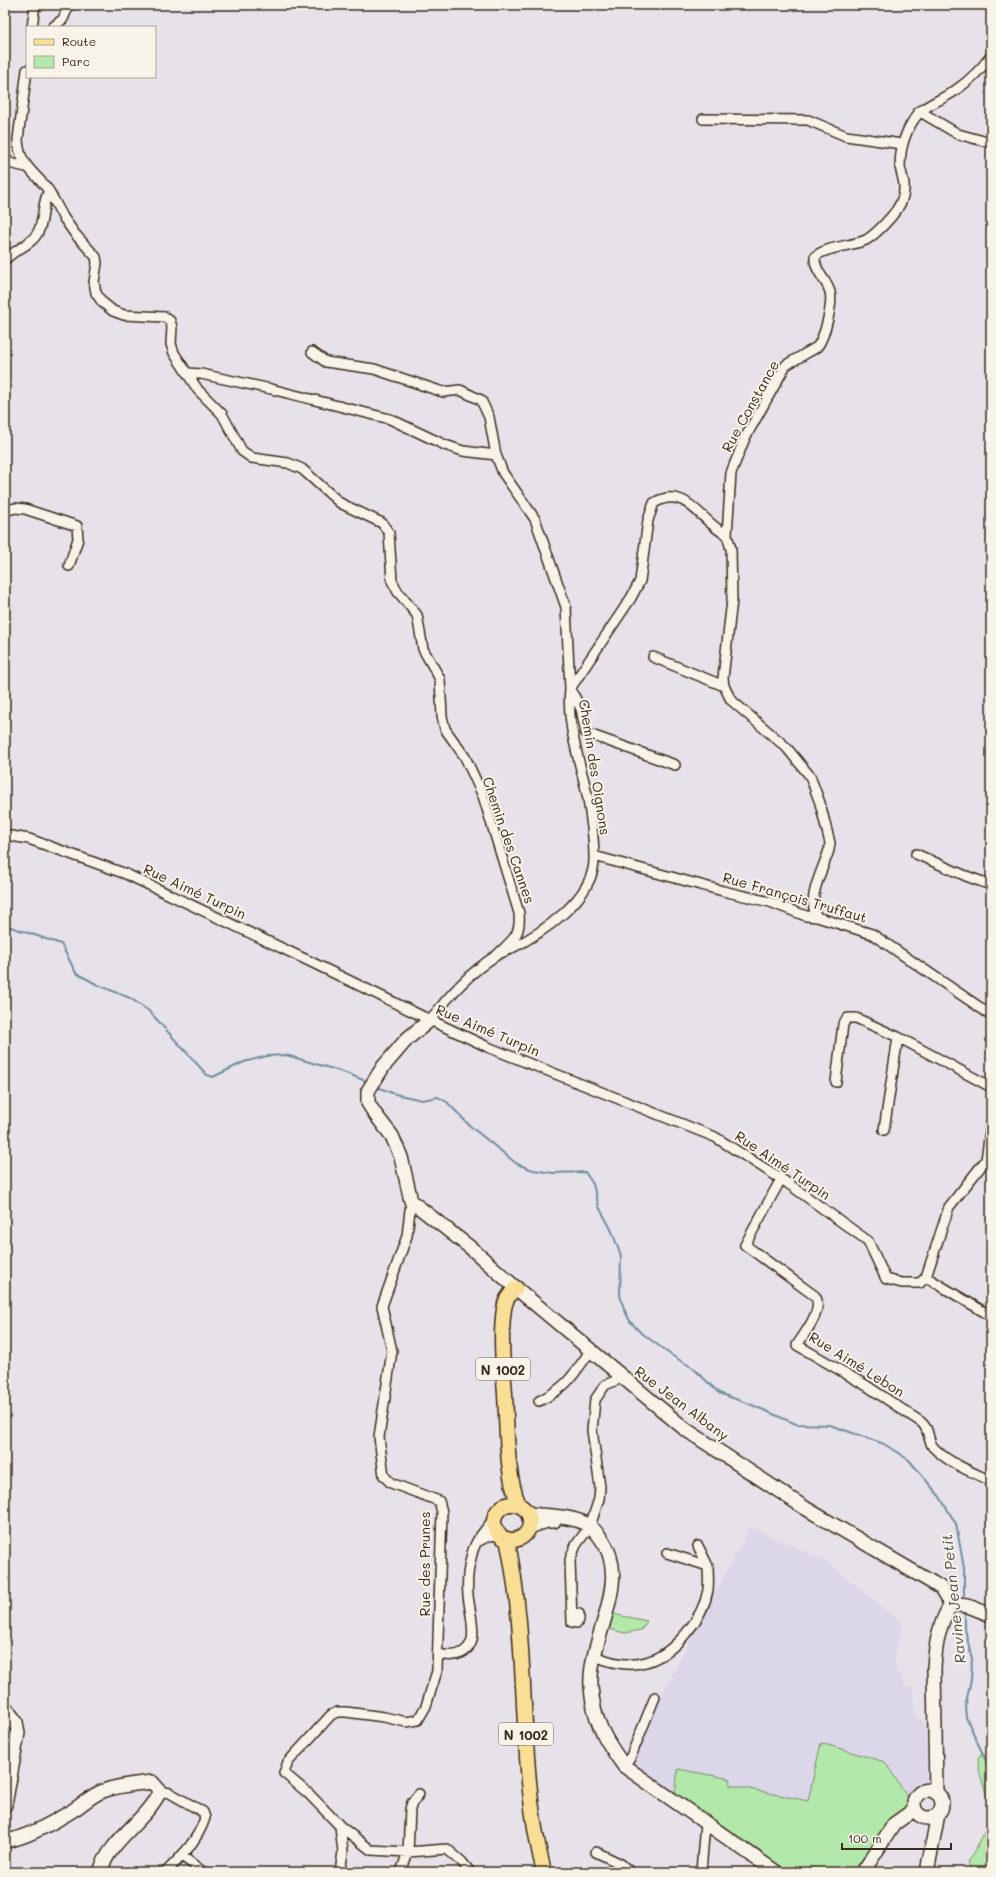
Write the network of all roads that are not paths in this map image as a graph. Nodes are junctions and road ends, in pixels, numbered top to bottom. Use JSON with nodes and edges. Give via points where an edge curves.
{"nodes":[{"id":1,"x":35,"y":5,"type":"edge"},
{"id":2,"x":69,"y":5,"type":"edge"},
{"id":3,"x":32,"y":26,"type":"edge"},
{"id":4,"x":54,"y":26,"type":"edge"},
{"id":5,"x":991,"y":56,"type":"edge"},
{"id":6,"x":26,"y":78,"type":"edge"},
{"id":7,"x":919,"y":111,"type":"junction"},
{"id":8,"x":703,"y":119,"type":"dead end"},
{"id":9,"x":991,"y":143,"type":"edge"},
{"id":10,"x":902,"y":144,"type":"junction"},
{"id":11,"x":5,"y":157,"type":"edge"},
{"id":12,"x":26,"y":167,"type":"junction"},
{"id":13,"x":49,"y":190,"type":"junction"},
{"id":14,"x":5,"y":260,"type":"edge"},
{"id":15,"x":312,"y":352,"type":"dead end"},
{"id":16,"x":187,"y":373,"type":"junction"},
{"id":17,"x":496,"y":455,"type":"junction"},
{"id":18,"x":5,"y":511,"type":"edge"},
{"id":19,"x":727,"y":535,"type":"junction"},
{"id":20,"x":69,"y":566,"type":"dead end"},
{"id":21,"x":653,"y":657,"type":"dead end"},
{"id":22,"x":724,"y":686,"type":"junction"},
{"id":23,"x":570,"y":689,"type":"junction"},
{"id":24,"x":675,"y":765,"type":"dead end"},
{"id":25,"x":5,"y":835,"type":"edge"},
{"id":26,"x":916,"y":854,"type":"dead end"},
{"id":27,"x":594,"y":856,"type":"junction"},
{"id":28,"x":991,"y":885,"type":"edge"},
{"id":29,"x":817,"y":917,"type":"junction"},
{"id":30,"x":498,"y":954,"type":"junction"},
{"id":31,"x":991,"y":1015,"type":"edge"},
{"id":32,"x":430,"y":1020,"type":"junction"},
{"id":33,"x":898,"y":1037,"type":"junction"},
{"id":34,"x":836,"y":1082,"type":"dead end"},
{"id":35,"x":991,"y":1087,"type":"edge"},
{"id":36,"x":991,"y":1124,"type":"edge"},
{"id":37,"x":884,"y":1130,"type":"dead end"},
{"id":38,"x":781,"y":1180,"type":"junction"},
{"id":39,"x":411,"y":1201,"type":"junction"},
{"id":40,"x":926,"y":1277,"type":"junction"},
{"id":41,"x":516,"y":1288,"type":"junction"},
{"id":42,"x":991,"y":1316,"type":"edge"},
{"id":43,"x":591,"y":1350,"type":"junction"},
{"id":44,"x":622,"y":1378,"type":"junction"},
{"id":45,"x":539,"y":1402,"type":"dead end"},
{"id":46,"x":509,"y":1453,"type":"junction"},
{"id":47,"x":991,"y":1480,"type":"edge"},
{"id":48,"x":499,"y":1512,"type":"junction"},
{"id":49,"x":524,"y":1521,"type":"junction"},
{"id":50,"x":588,"y":1529,"type":"junction"},
{"id":51,"x":504,"y":1537,"type":"junction"},
{"id":52,"x":475,"y":1543,"type":"junction"},
{"id":53,"x":698,"y":1546,"type":"dead end"},
{"id":54,"x":667,"y":1553,"type":"dead end"},
{"id":55,"x":708,"y":1566,"type":"junction"},
{"id":56,"x":517,"y":1594,"type":"junction"},
{"id":57,"x":958,"y":1605,"type":"junction"},
{"id":58,"x":572,"y":1612,"type":"dead end"},
{"id":59,"x":991,"y":1615,"type":"edge"},
{"id":60,"x":439,"y":1654,"type":"junction"},
{"id":61,"x":595,"y":1656,"type":"junction"},
{"id":62,"x":655,"y":1697,"type":"dead end"},
{"id":63,"x":5,"y":1707,"type":"edge"},
{"id":64,"x":624,"y":1766,"type":"junction"},
{"id":65,"x":160,"y":1791,"type":"junction"},
{"id":66,"x":930,"y":1792,"type":"junction"},
{"id":67,"x":419,"y":1794,"type":"dead end"},
{"id":68,"x":5,"y":1805,"type":"edge"},
{"id":69,"x":925,"y":1814,"type":"junction"},
{"id":70,"x":706,"y":1823,"type":"junction"},
{"id":71,"x":340,"y":1826,"type":"junction"},
{"id":72,"x":5,"y":1841,"type":"edge"},
{"id":73,"x":408,"y":1852,"type":"junction"},
{"id":74,"x":596,"y":1852,"type":"dead end"},
{"id":75,"x":182,"y":1856,"type":"junction"},
{"id":76,"x":100,"y":1872,"type":"edge"},
{"id":77,"x":166,"y":1872,"type":"edge"},
{"id":78,"x":203,"y":1872,"type":"edge"},
{"id":79,"x":340,"y":1872,"type":"edge"},
{"id":80,"x":401,"y":1872,"type":"edge"},
{"id":81,"x":470,"y":1872,"type":"edge"},
{"id":82,"x":544,"y":1872,"type":"edge"},
{"id":83,"x":630,"y":1872,"type":"edge"},
{"id":84,"x":701,"y":1872,"type":"edge"},
{"id":85,"x":776,"y":1872,"type":"edge"},
{"id":86,"x":863,"y":1872,"type":"edge"},
{"id":87,"x":927,"y":1872,"type":"edge"}],
"edges":[{"from":1,"to":3,"type":"street"},
{"from":2,"to":4,"type":"street","via":[[63,19]]},
{"from":5,"to":7,"type":"street","via":[[957,90]]},
{"from":6,"to":12,"type":"street","via":[[18,150]]},
{"from":7,"to":9,"type":"street","via":[[958,134]]},
{"from":7,"to":10,"type":"street","name":"Rue Constance","via":[[912,120]]},
{"from":8,"to":10,"type":"street","via":[[808,120],[846,136]]},
{"from":10,"to":19,"type":"street","name":"Rue Constance","via":[[900,169],[905,188],[903,201],[895,212],[867,239],[822,252],[815,258],[816,266],[830,292],[827,323],[817,347],[786,365],[745,438],[731,473]]},
{"from":11,"to":12,"type":"street","via":[[9,163]]},
{"from":12,"to":13,"type":"street","name":"Chemin des Cannes","via":[[40,178]]},
{"from":13,"to":14,"type":"street","via":[[43,204],[42,223],[37,234]]},
{"from":13,"to":16,"type":"street","name":"Chemin des Cannes","via":[[63,217],[96,258],[94,282],[96,293],[102,302],[113,311],[165,317],[170,321],[171,344]]},
{"from":15,"to":17,"type":"street","name":"Chemin des Oignons","via":[[326,362],[374,369],[443,392],[460,390],[481,400],[489,417]]},
{"from":16,"to":17,"type":"street","via":[[240,382],[390,419],[445,445],[463,451]]},
{"from":16,"to":30,"type":"street","name":"Chemin des Cannes","via":[[198,390],[222,414],[247,456],[288,463],[302,470],[340,503],[382,523],[389,533],[392,581],[417,615],[423,649],[440,679],[445,729],[465,757],[483,796],[519,913],[520,926],[516,935]]},
{"from":17,"to":23,"type":"street","name":"Chemin des Oignons","via":[[502,473],[535,519],[566,607]]},
{"from":18,"to":20,"type":"street","via":[[25,509],[77,526],[78,539]]},
{"from":19,"to":22,"type":"street","name":"Rue Constance","via":[[731,549],[732,600]]},
{"from":19,"to":23,"type":"street","via":[[717,530],[688,502],[670,497],[654,503],[648,520],[640,581]]},
{"from":21,"to":22,"type":"street"},
{"from":22,"to":29,"type":"street","via":[[731,700],[786,747],[802,765],[816,789],[830,844],[813,898],[813,910]]},
{"from":23,"to":24,"type":"street","via":[[581,710],[586,733]]},
{"from":23,"to":27,"type":"street","name":"Chemin des Oignons","via":[[569,702],[574,738],[588,799]]},
{"from":25,"to":32,"type":"street","name":"Rue Aimé Turpin","via":[[29,838],[126,874]]},
{"from":26,"to":28,"type":"street"},
{"from":27,"to":29,"type":"street","name":"Rue François Truffaut","via":[[770,902],[806,916]]},
{"from":27,"to":30,"type":"street","name":"Chemin des Oignons","via":[[594,868],[588,883],[575,902],[559,918],[508,951]]},
{"from":29,"to":31,"type":"street","name":"Rue François Truffaut","via":[[872,934]]},
{"from":30,"to":32,"type":"street","name":"Chemin des Oignons","via":[[456,989]]},
{"from":32,"to":38,"type":"street","name":"Rue Aimé Turpin","via":[[490,1048],[716,1137]]},
{"from":32,"to":39,"type":"street","name":"Rue des Prunes","via":[[407,1039],[383,1067],[372,1086],[368,1103],[392,1136],[401,1157]]},
{"from":33,"to":34,"type":"street","via":[[856,1018],[848,1018],[843,1024]]},
{"from":33,"to":35,"type":"street"},
{"from":33,"to":37,"type":"street"},
{"from":36,"to":40,"type":"street","via":[[986,1160],[949,1207]]},
{"from":38,"to":40,"type":"street","name":"Rue Aimé Turpin","via":[[868,1241],[886,1280],[920,1283]]},
{"from":38,"to":47,"type":"street","name":"Rue Aimé Lebon","via":[[745,1245],[818,1299],[818,1310],[797,1346],[921,1422],[927,1428],[930,1441],[938,1452]]},
{"from":39,"to":41,"type":"street","name":"Rue Jean Albany"},
{"from":39,"to":60,"type":"street","name":"Rue des Prunes","via":[[407,1236],[382,1306],[392,1351],[380,1437],[384,1476],[391,1483],[439,1501],[442,1512]]},
{"from":40,"to":42,"type":"street"},
{"from":41,"to":43,"type":"street","name":"Rue Jean Albany"},
{"from":41,"to":46,"type":"main road","number":"N 1002","via":[[508,1295],[504,1308],[503,1356]]},
{"from":43,"to":44,"type":"street","name":"Rue Jean Albany"},
{"from":43,"to":45,"type":"street","via":[[566,1385]]},
{"from":44,"to":50,"type":"street","via":[[605,1385],[595,1400],[592,1430],[600,1488],[599,1499]]},
{"from":44,"to":57,"type":"street","name":"Rue Jean Albany","via":[[685,1429],[798,1504],[941,1588]]},
{"from":46,"to":48,"type":"main road","number":"N 1002"},
{"from":46,"to":49,"type":"main road","number":"N 1002","via":[[514,1490]]},
{"from":48,"to":49,"type":"main road","via":[[514,1504]]},
{"from":48,"to":51,"type":"main road","via":[[496,1529]]},
{"from":48,"to":52,"type":"street"},
{"from":49,"to":50,"type":"street","via":[[561,1521]]},
{"from":49,"to":51,"type":"main road","via":[[515,1539]]},
{"from":49,"to":56,"type":"main road","number":"N 1002"},
{"from":50,"to":58,"type":"street","via":[[576,1545],[570,1560]]},
{"from":50,"to":61,"type":"street","via":[[609,1565],[611,1584],[609,1604]]},
{"from":51,"to":52,"type":"street","via":[[489,1536]]},
{"from":51,"to":56,"type":"main road","number":"N 1002"},
{"from":52,"to":60,"type":"street","via":[[470,1559],[468,1592],[471,1643],[458,1654]]},
{"from":53,"to":55,"type":"street"},
{"from":54,"to":55,"type":"street"},
{"from":55,"to":61,"type":"street","via":[[707,1592],[698,1615],[684,1635],[668,1651],[652,1660],[630,1664],[609,1662]]},
{"from":56,"to":82,"type":"main road","number":"N 1002","via":[[529,1776],[536,1834]]},
{"from":57,"to":59,"type":"street"},
{"from":57,"to":66,"type":"street","via":[[944,1619],[935,1657],[935,1764]]},
{"from":60,"to":71,"type":"street","name":"Rue des Prunes","via":[[437,1671],[418,1720],[406,1722],[337,1712],[331,1715],[288,1762],[284,1773]]},
{"from":61,"to":64,"type":"street","via":[[591,1685],[596,1717],[605,1739]]},
{"from":62,"to":64,"type":"street","via":[[631,1756]]},
{"from":63,"to":68,"type":"street","via":[[16,1722],[18,1733]]},
{"from":64,"to":70,"type":"street"},
{"from":65,"to":72,"type":"street","via":[[152,1782],[103,1791],[55,1821],[14,1840]]},
{"from":65,"to":75,"type":"street","via":[[170,1793],[203,1812],[205,1818],[202,1826]]},
{"from":65,"to":76,"type":"street","via":[[154,1803],[114,1846]]},
{"from":66,"to":69,"type":"street","via":[[915,1799]]},
{"from":66,"to":69,"type":"street","via":[[942,1804]]},
{"from":67,"to":73,"type":"street","via":[[410,1809]]},
{"from":69,"to":86,"type":"street","via":[[902,1818],[894,1824]]},
{"from":69,"to":87,"type":"street","via":[[931,1849]]},
{"from":70,"to":84,"type":"street"},
{"from":70,"to":85,"type":"street"},
{"from":71,"to":73,"type":"street","name":"Rue des Prunes","via":[[371,1850]]},
{"from":71,"to":79,"type":"street","via":[[343,1852]]},
{"from":73,"to":80,"type":"street"},
{"from":73,"to":81,"type":"street","name":"Rue des Prunes","via":[[447,1849]]},
{"from":74,"to":83,"type":"street","via":[[621,1864]]},
{"from":75,"to":77,"type":"street"},
{"from":75,"to":78,"type":"street"}]}
